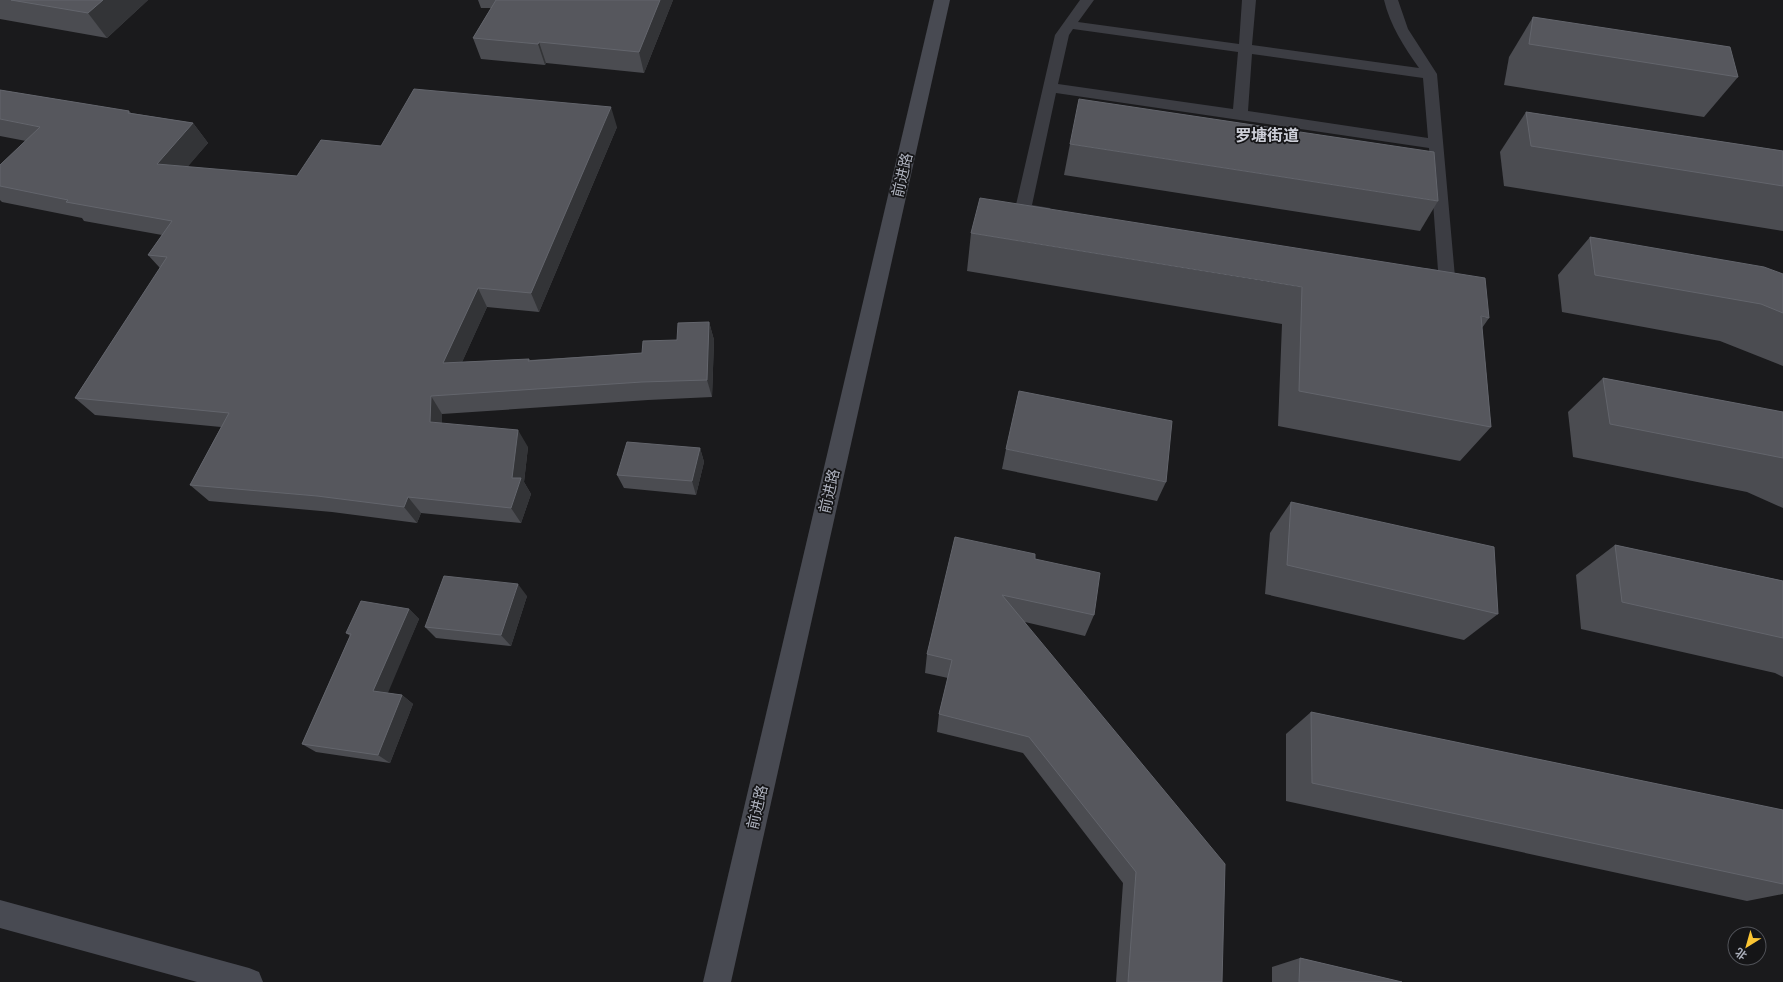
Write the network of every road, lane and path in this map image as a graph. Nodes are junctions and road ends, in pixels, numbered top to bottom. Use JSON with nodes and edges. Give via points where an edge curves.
{"nodes":[{"id":1,"x":942,"y":0,"type":"edge"},
{"id":2,"x":1087,"y":0,"type":"edge"},
{"id":3,"x":1249,"y":0,"type":"edge"},
{"id":4,"x":1391,"y":0,"type":"edge"},
{"id":5,"x":1071,"y":25,"type":"junction"},
{"id":6,"x":1245,"y":48,"type":"junction"},
{"id":7,"x":1430,"y":74,"type":"junction"},
{"id":8,"x":1050,"y":87,"type":"junction"},
{"id":9,"x":1240,"y":115,"type":"junction"},
{"id":10,"x":1436,"y":144,"type":"junction"},
{"id":11,"x":1062,"y":215,"type":"edge"},
{"id":12,"x":1408,"y":271,"type":"edge"},
{"id":13,"x":0,"y":914,"type":"edge"},
{"id":14,"x":248,"y":982,"type":"edge"},
{"id":15,"x":717,"y":982,"type":"edge"}],
"edges":[{"from":1,"to":15,"type":"street","name":"前进路"},
{"from":2,"to":5,"type":"lane"},
{"from":3,"to":6,"type":"lane"},
{"from":4,"to":7,"type":"lane","via":[[1392,10]]},
{"from":5,"to":6,"type":"lane"},
{"from":5,"to":8,"type":"lane","via":[[1062,35]]},
{"from":6,"to":7,"type":"lane"},
{"from":6,"to":9,"type":"lane"},
{"from":7,"to":10,"type":"lane"},
{"from":8,"to":9,"type":"lane"},
{"from":8,"to":11,"type":"lane","via":[[1023,209]]},
{"from":9,"to":10,"type":"lane"},
{"from":10,"to":12,"type":"lane","via":[[1447,277]]},
{"from":13,"to":14,"type":"street"}]}
